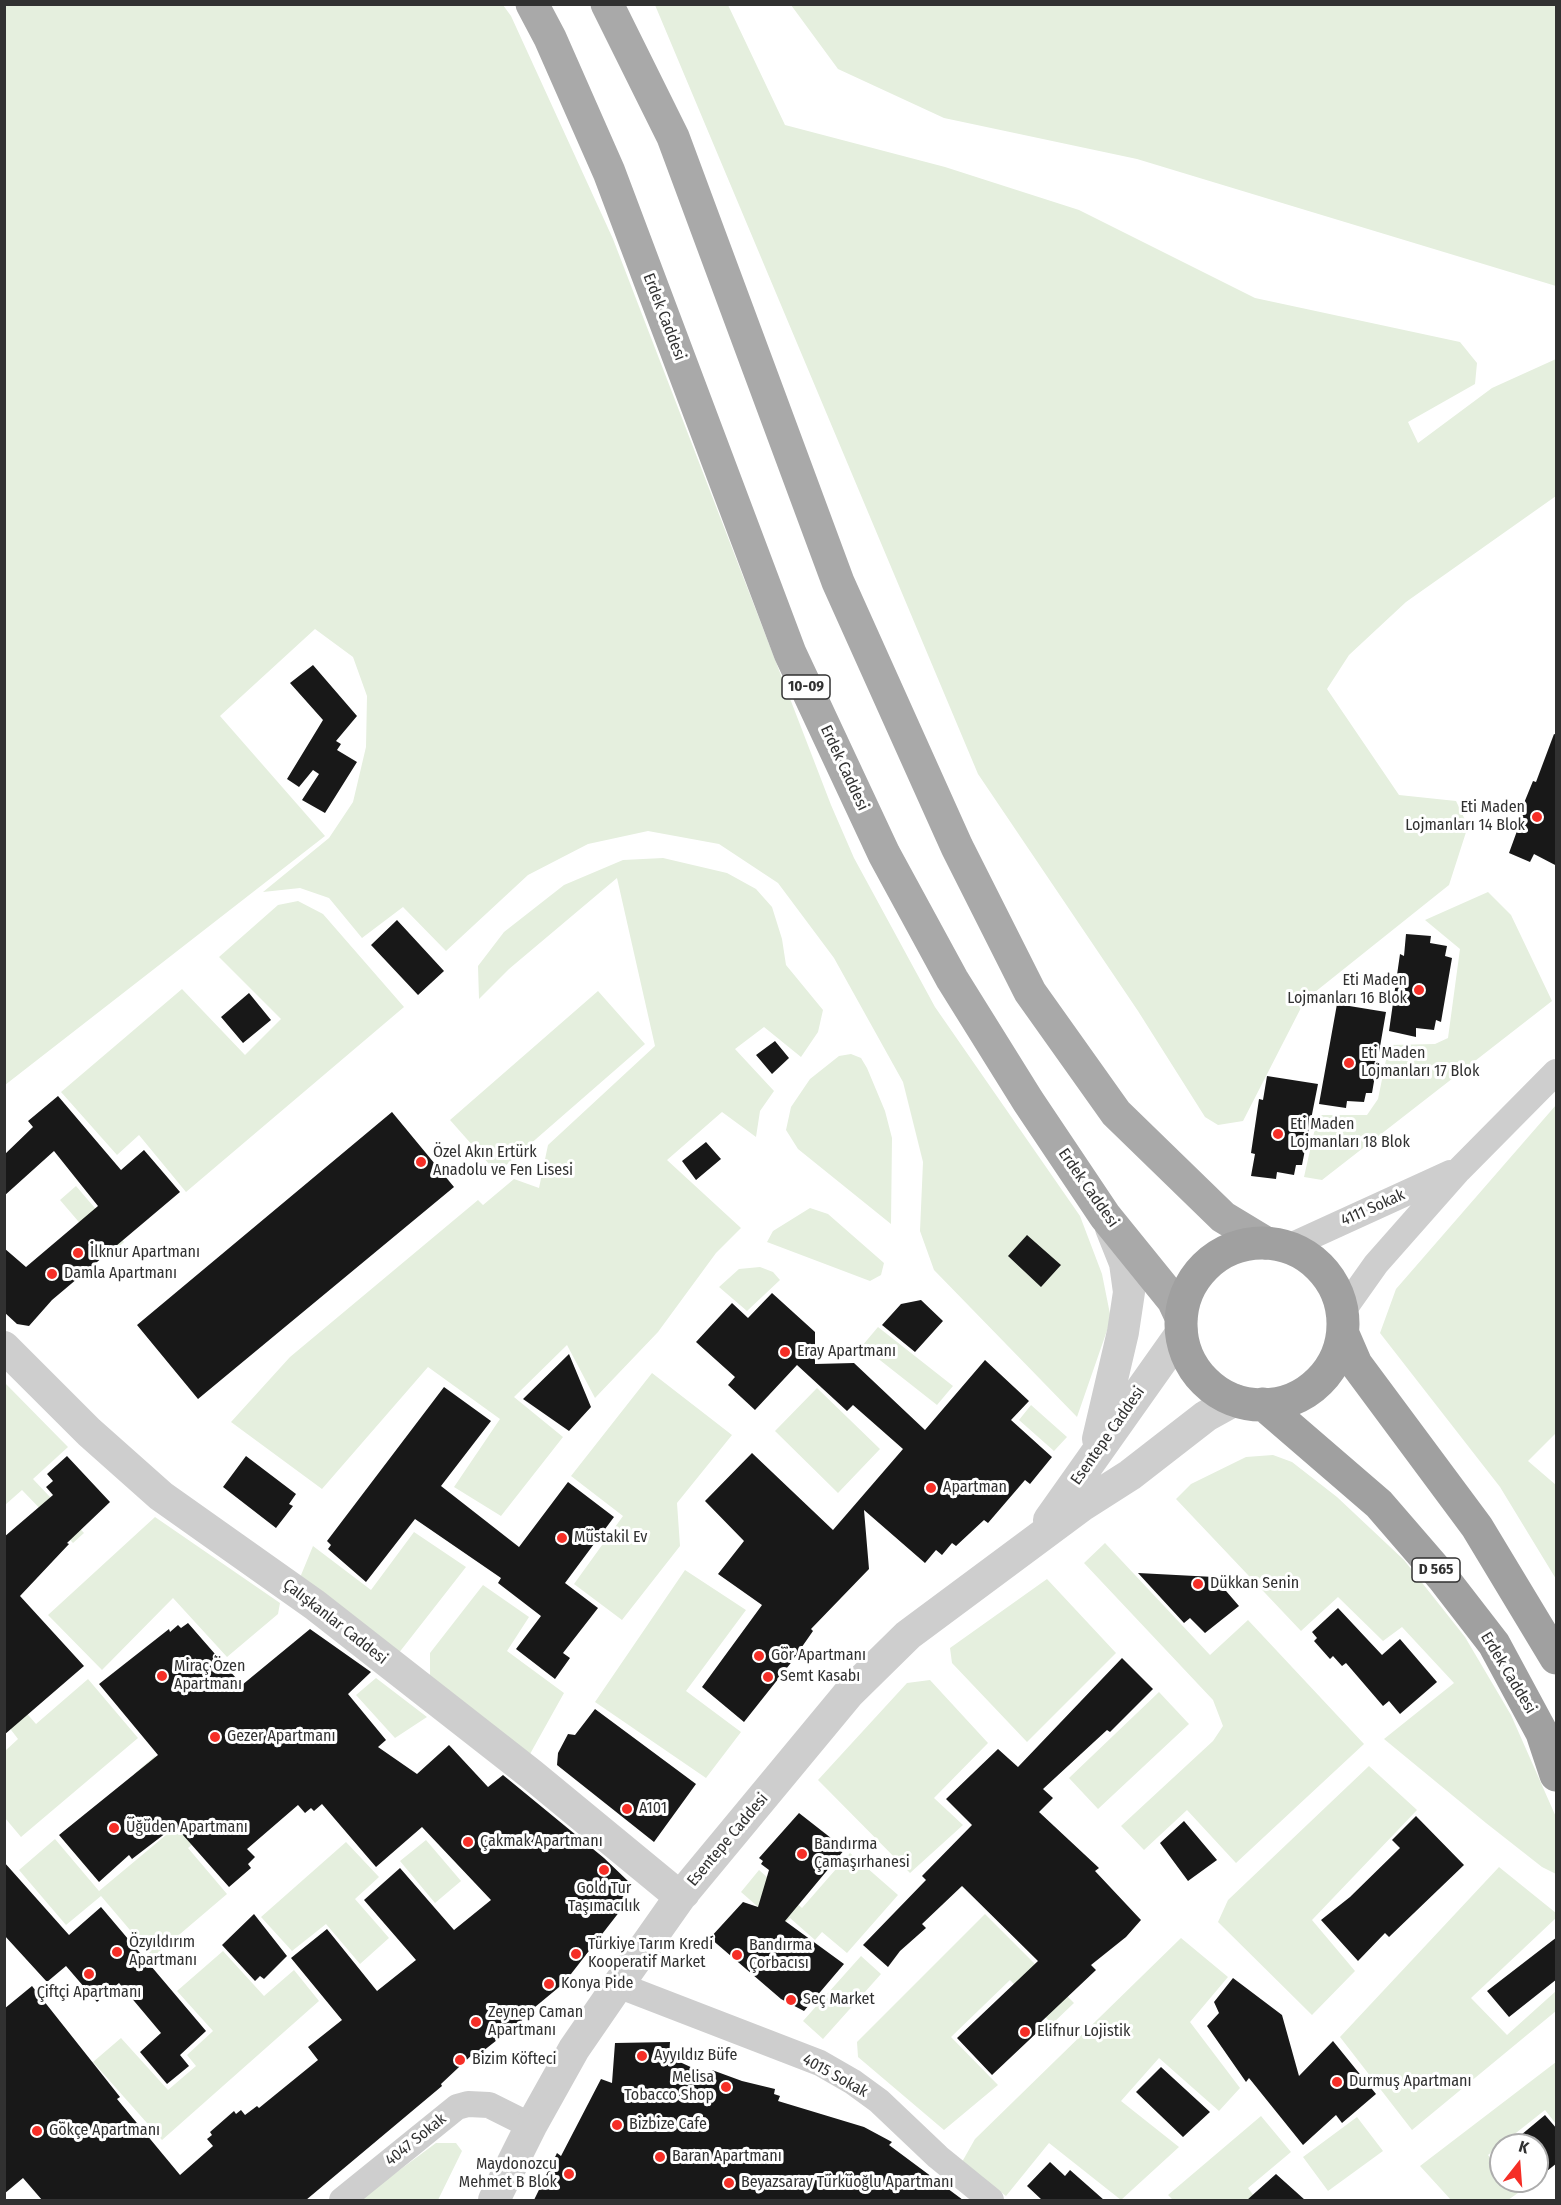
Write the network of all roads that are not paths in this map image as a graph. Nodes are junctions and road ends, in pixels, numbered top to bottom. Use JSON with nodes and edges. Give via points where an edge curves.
{"nodes":[{"id":1,"x":532,"y":4,"type":"edge"},
{"id":2,"x":607,"y":4,"type":"edge"},
{"id":3,"x":1557,"y":1072,"type":"edge"},
{"id":4,"x":1459,"y":1170,"type":"junction"},
{"id":5,"x":1106,"y":1216,"type":"junction"},
{"id":6,"x":1277,"y":1245,"type":"junction"},
{"id":7,"x":1342,"y":1323,"type":"junction"},
{"id":8,"x":1181,"y":1324,"type":"junction"},
{"id":9,"x":4,"y":1347,"type":"edge"},
{"id":10,"x":1249,"y":1402,"type":"junction"},
{"id":11,"x":1094,"y":1456,"type":"junction"},
{"id":12,"x":1035,"y":1540,"type":"junction"},
{"id":13,"x":1557,"y":1658,"type":"edge"},
{"id":14,"x":1557,"y":1775,"type":"edge"},
{"id":15,"x":677,"y":1896,"type":"junction"},
{"id":16,"x":618,"y":1985,"type":"junction"},
{"id":17,"x":531,"y":2126,"type":"junction"},
{"id":18,"x":342,"y":2200,"type":"edge"},
{"id":19,"x":494,"y":2200,"type":"edge"},
{"id":20,"x":991,"y":2200,"type":"edge"}],
"edges":[{"from":1,"to":5,"type":"main road","name":"Erdek Caddesi","number":"10-09","via":[[609,172],[790,653],[884,854],[952,979]]},
{"from":2,"to":6,"type":"main road","via":[[674,137],[838,582],[957,847],[1030,992],[1116,1113],[1223,1217]]},
{"from":3,"to":4,"type":"street","name":"4111 Sokak"},
{"from":4,"to":6,"type":"street","name":"4111 Sokak"},
{"from":4,"to":7,"type":"street","name":"4111 Sokak","via":[[1376,1264]]},
{"from":5,"to":8,"type":"main road","name":"Erdek Caddesi","number":"10-09","via":[[1173,1300]]},
{"from":5,"to":11,"type":"street","via":[[1125,1263],[1129,1292]]},
{"from":6,"to":7,"type":"highway","via":[[1308,1257],[1325,1272],[1336,1291]]},
{"from":6,"to":8,"type":"highway","name":"Esentepe Caddesi","via":[[1246,1244],[1209,1262],[1185,1296]]},
{"from":7,"to":10,"type":"highway","name":"Esentepe Caddesi","via":[[1338,1353],[1316,1384],[1282,1402]]},
{"from":7,"to":13,"type":"highway","via":[[1356,1364],[1478,1527]]},
{"from":8,"to":10,"type":"highway","number":"D 565","via":[[1185,1350],[1193,1366],[1218,1391]]},
{"from":8,"to":11,"type":"street","name":"Esentepe Caddesi"},
{"from":9,"to":15,"type":"street","name":"Çalışkanlar Caddesi","via":[[160,1496],[315,1605],[531,1774]]},
{"from":10,"to":12,"type":"street","name":"Esentepe Caddesi","via":[[1206,1416],[1130,1475]]},
{"from":10,"to":14,"type":"highway","name":"Erdek Caddesi","number":"D 565","via":[[1379,1504],[1443,1578],[1494,1644],[1542,1733]]},
{"from":11,"to":12,"type":"street","name":"Esentepe Caddesi"},
{"from":12,"to":15,"type":"street","name":"Esentepe Caddesi","via":[[879,1660]]},
{"from":15,"to":16,"type":"street","name":"Esentepe Caddesi"},
{"from":16,"to":17,"type":"street","name":"Esentepe Caddesi","via":[[574,2049]]},
{"from":16,"to":20,"type":"street","name":"4015 Sokak","via":[[820,2063],[853,2082]]},
{"from":17,"to":18,"type":"street","name":"4047 Sokak","via":[[489,2105],[457,2107]]},
{"from":17,"to":19,"type":"street","name":"Esentepe Caddesi"}]}
